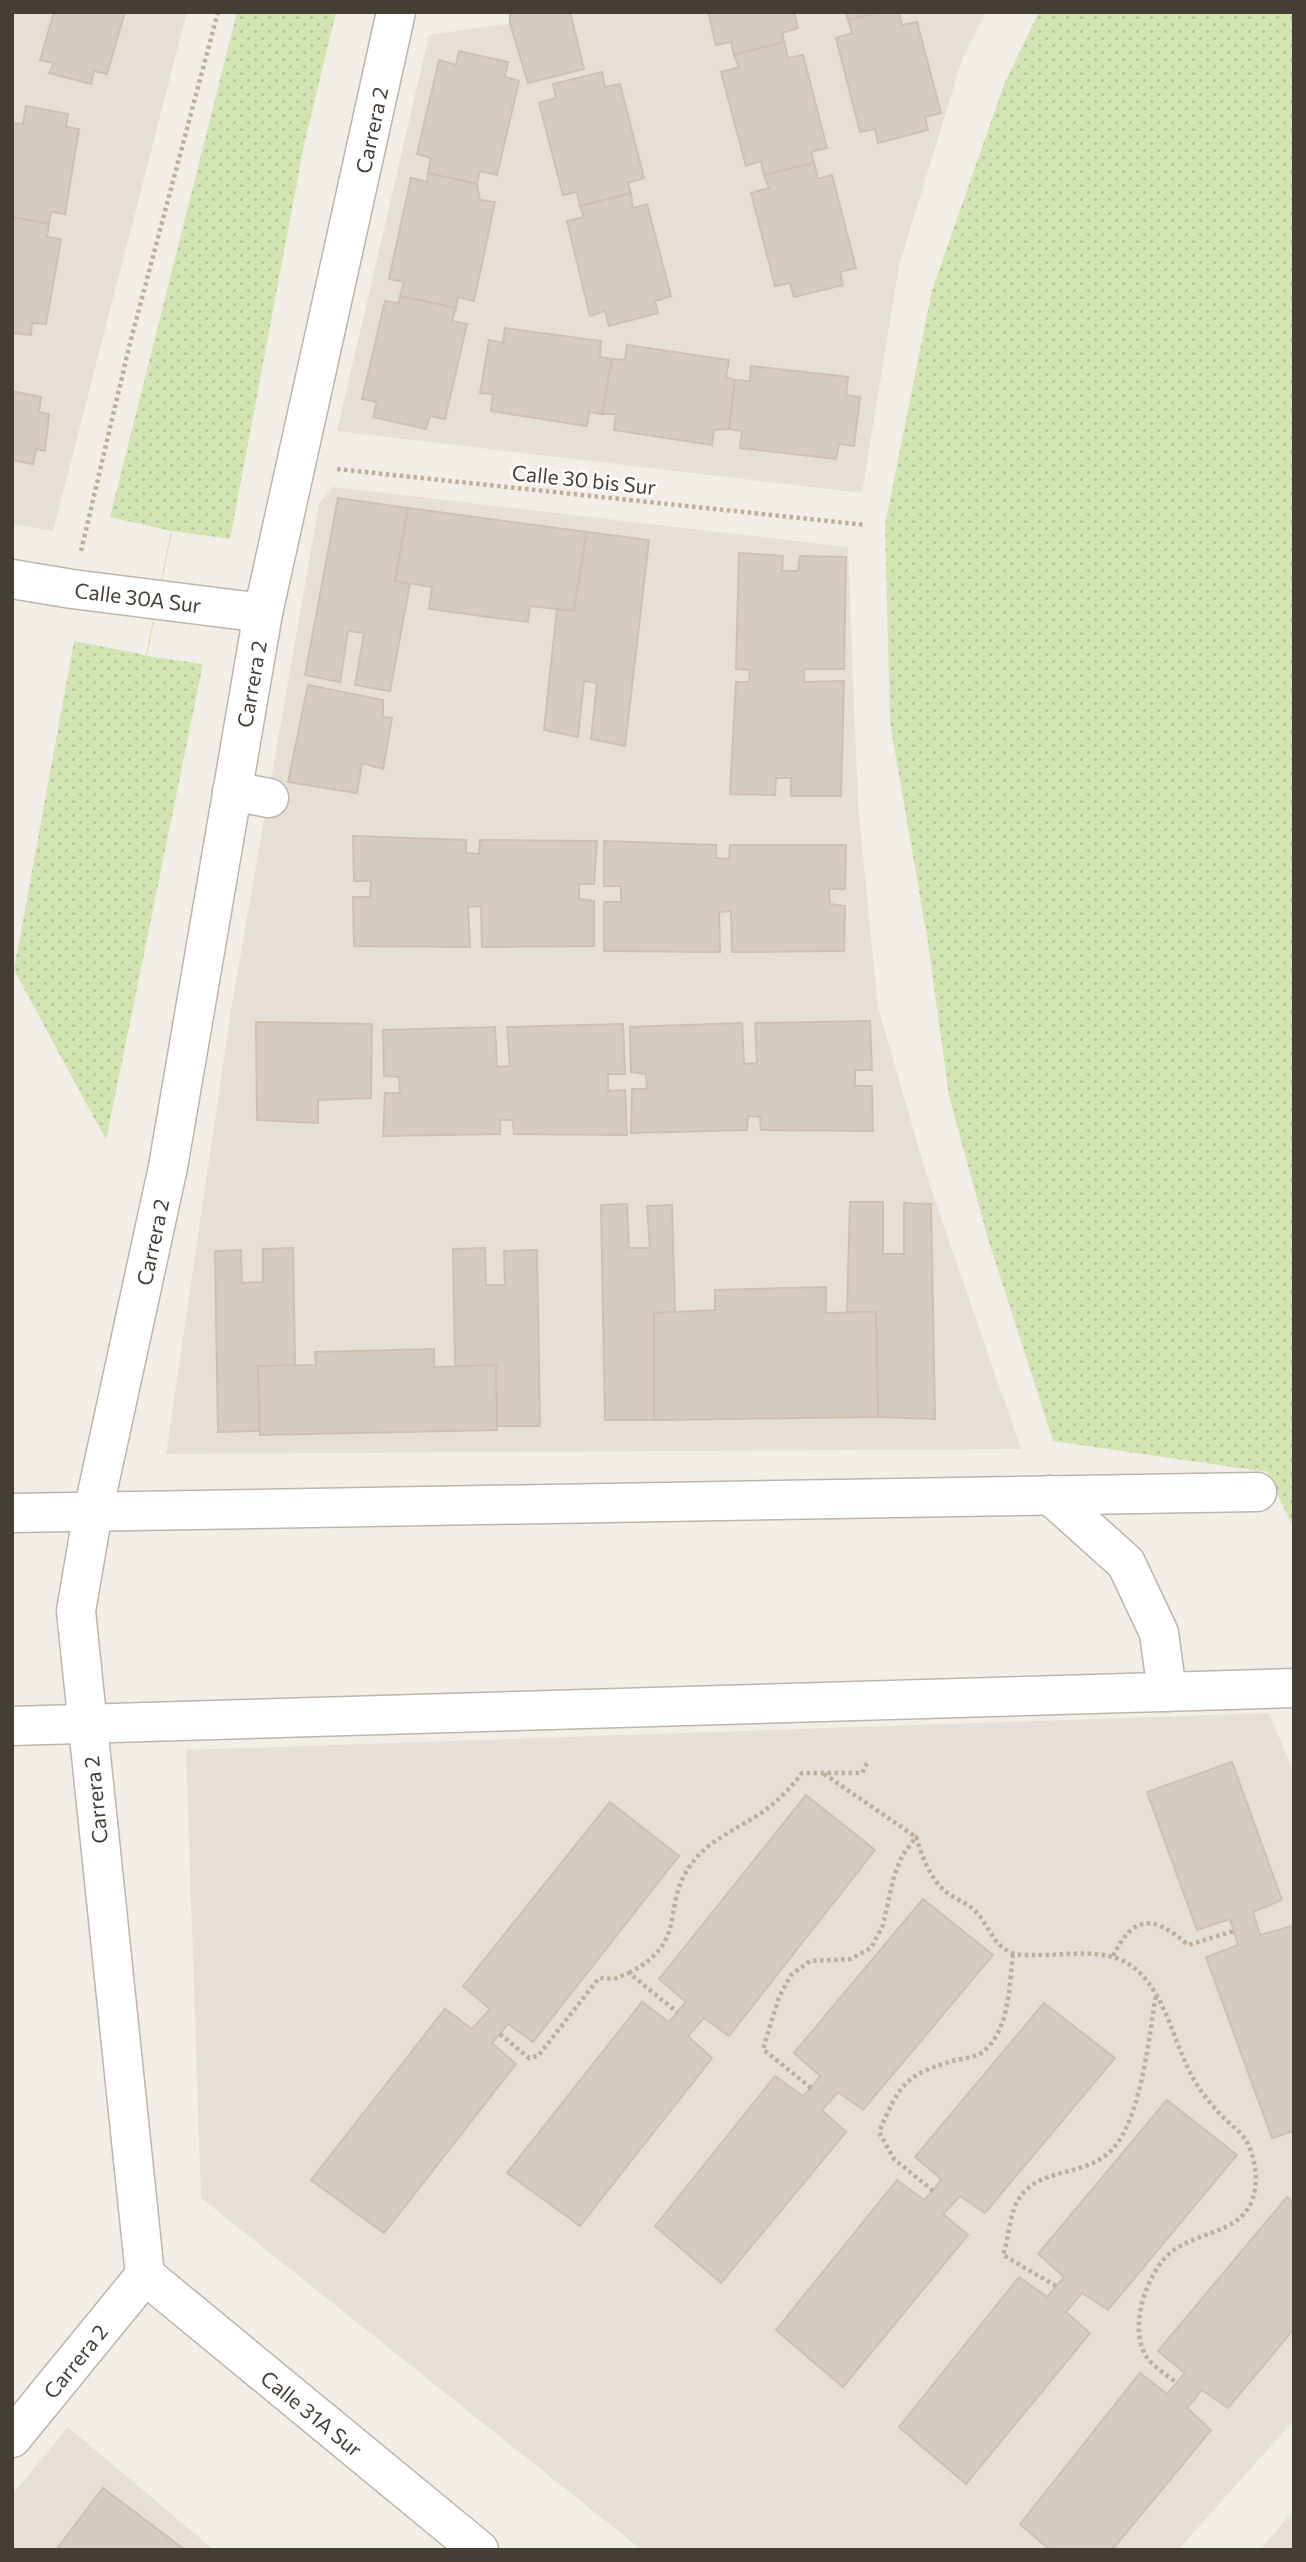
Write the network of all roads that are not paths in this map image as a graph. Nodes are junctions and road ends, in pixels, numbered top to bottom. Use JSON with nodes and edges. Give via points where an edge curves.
{"nodes":[{"id":1,"x":396,"y":12,"type":"edge"},
{"id":2,"x":12,"y":579,"type":"edge"},
{"id":3,"x":263,"y":614,"type":"junction"},
{"id":4,"x":232,"y":790,"type":"junction"},
{"id":5,"x":269,"y":798,"type":"dead end"},
{"id":6,"x":1257,"y":1492,"type":"dead end"},
{"id":7,"x":1050,"y":1495,"type":"junction"},
{"id":8,"x":93,"y":1512,"type":"junction"},
{"id":9,"x":12,"y":1513,"type":"edge"},
{"id":10,"x":1294,"y":1688,"type":"edge"},
{"id":11,"x":1167,"y":1692,"type":"junction"},
{"id":12,"x":86,"y":1723,"type":"junction"},
{"id":13,"x":12,"y":1726,"type":"edge"},
{"id":14,"x":145,"y":2275,"type":"junction"},
{"id":15,"x":12,"y":2438,"type":"edge"},
{"id":16,"x":479,"y":2550,"type":"edge"}],
"edges":[{"from":1,"to":3,"type":"street","name":"Carrera 2"},
{"from":2,"to":3,"type":"street","name":"Calle 30A Sur"},
{"from":3,"to":4,"type":"street","name":"Carrera 2"},
{"from":4,"to":5,"type":"street"},
{"from":4,"to":8,"type":"street","name":"Carrera 2","via":[[169,1167]]},
{"from":6,"to":7,"type":"street"},
{"from":7,"to":8,"type":"street"},
{"from":7,"to":11,"type":"street","via":[[1126,1563],[1159,1633]]},
{"from":8,"to":9,"type":"street"},
{"from":8,"to":12,"type":"street","name":"Carrera 2","via":[[76,1611]]},
{"from":10,"to":11,"type":"street"},
{"from":11,"to":12,"type":"street"},
{"from":12,"to":13,"type":"street"},
{"from":12,"to":14,"type":"street","name":"Carrera 2"},
{"from":14,"to":15,"type":"street","name":"Carrera 2"},
{"from":14,"to":16,"type":"street","name":"Calle 31A Sur"}]}
